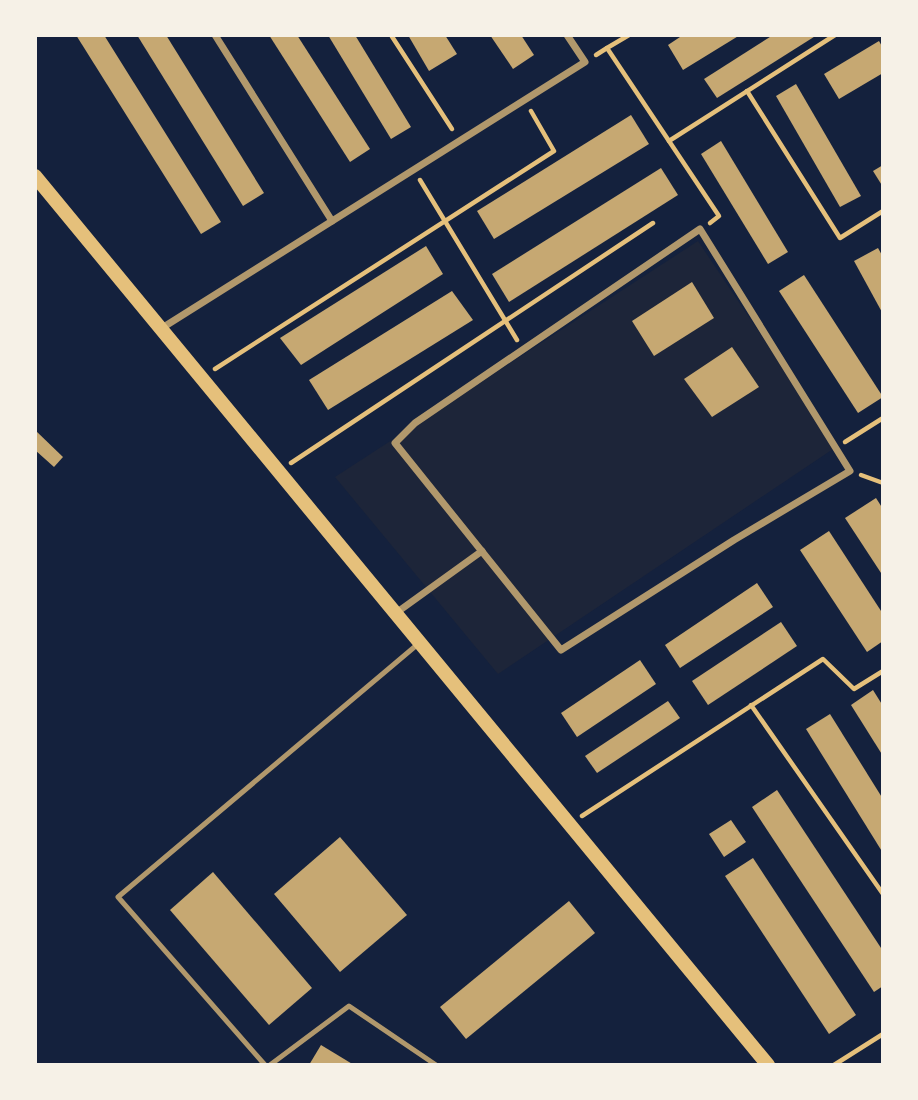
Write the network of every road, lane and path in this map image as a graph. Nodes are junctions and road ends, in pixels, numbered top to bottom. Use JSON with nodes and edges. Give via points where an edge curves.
{"nodes":[{"id":1,"x":215,"y":35,"type":"edge"},
{"id":2,"x":391,"y":35,"type":"edge"},
{"id":3,"x":567,"y":35,"type":"edge"},
{"id":4,"x":629,"y":35,"type":"edge"},
{"id":5,"x":835,"y":35,"type":"edge"},
{"id":6,"x":607,"y":48,"type":"junction"},
{"id":7,"x":584,"y":62,"type":"junction"},
{"id":8,"x":747,"y":91,"type":"junction"},
{"id":9,"x":526,"y":101,"type":"junction"},
{"id":10,"x":669,"y":141,"type":"junction"},
{"id":11,"x":460,"y":142,"type":"junction"},
{"id":12,"x":414,"y":170,"type":"junction"},
{"id":13,"x":35,"y":176,"type":"edge"},
{"id":14,"x":883,"y":211,"type":"edge"},
{"id":15,"x":332,"y":221,"type":"junction"},
{"id":16,"x":443,"y":221,"type":"junction"},
{"id":17,"x":653,"y":223,"type":"dead end"},
{"id":18,"x":700,"y":229,"type":"junction"},
{"id":19,"x":505,"y":321,"type":"junction"},
{"id":20,"x":161,"y":329,"type":"junction"},
{"id":21,"x":523,"y":350,"type":"junction"},
{"id":22,"x":202,"y":378,"type":"junction"},
{"id":23,"x":883,"y":418,"type":"edge"},
{"id":24,"x":836,"y":447,"type":"junction"},
{"id":25,"x":850,"y":471,"type":"junction"},
{"id":26,"x":279,"y":472,"type":"junction"},
{"id":27,"x":883,"y":483,"type":"edge"},
{"id":28,"x":482,"y":551,"type":"junction"},
{"id":29,"x":396,"y":613,"type":"junction"},
{"id":30,"x":420,"y":643,"type":"junction"},
{"id":31,"x":883,"y":671,"type":"edge"},
{"id":32,"x":751,"y":705,"type":"junction"},
{"id":33,"x":570,"y":824,"type":"junction"},
{"id":34,"x":883,"y":894,"type":"edge"},
{"id":35,"x":883,"y":1034,"type":"edge"},
{"id":36,"x":268,"y":1065,"type":"edge"},
{"id":37,"x":436,"y":1065,"type":"edge"},
{"id":38,"x":768,"y":1065,"type":"edge"},
{"id":39,"x":834,"y":1065,"type":"edge"}],
"edges":[{"from":1,"to":15,"type":"street"},
{"from":2,"to":11,"type":"path"},
{"from":3,"to":7,"type":"street"},
{"from":4,"to":6,"type":"path"},
{"from":5,"to":8,"type":"path"},
{"from":6,"to":7,"type":"path"},
{"from":6,"to":10,"type":"path"},
{"from":7,"to":9,"type":"street"},
{"from":8,"to":10,"type":"path"},
{"from":8,"to":14,"type":"path","via":[[840,239]]},
{"from":9,"to":11,"type":"street"},
{"from":9,"to":16,"type":"path","via":[[554,151]]},
{"from":10,"to":18,"type":"path","via":[[719,216]]},
{"from":11,"to":12,"type":"street"},
{"from":12,"to":15,"type":"street"},
{"from":12,"to":16,"type":"path"},
{"from":13,"to":20,"type":"main road"},
{"from":15,"to":20,"type":"street"},
{"from":16,"to":19,"type":"path"},
{"from":16,"to":22,"type":"path"},
{"from":17,"to":19,"type":"path"},
{"from":18,"to":21,"type":"street"},
{"from":18,"to":24,"type":"street"},
{"from":19,"to":21,"type":"path"},
{"from":19,"to":26,"type":"path"},
{"from":20,"to":22,"type":"main road"},
{"from":21,"to":28,"type":"street","via":[[415,422],[395,443]]},
{"from":22,"to":26,"type":"main road"},
{"from":23,"to":24,"type":"path"},
{"from":24,"to":25,"type":"street"},
{"from":25,"to":27,"type":"path"},
{"from":25,"to":28,"type":"street","via":[[561,650]]},
{"from":26,"to":29,"type":"main road"},
{"from":28,"to":29,"type":"street"},
{"from":29,"to":30,"type":"main road"},
{"from":30,"to":33,"type":"main road"},
{"from":30,"to":36,"type":"lane","via":[[118,897]]},
{"from":31,"to":32,"type":"path","via":[[854,690],[823,659]]},
{"from":32,"to":33,"type":"path"},
{"from":32,"to":34,"type":"path"},
{"from":33,"to":38,"type":"main road"},
{"from":35,"to":39,"type":"path"},
{"from":36,"to":37,"type":"lane","via":[[349,1006]]}]}
